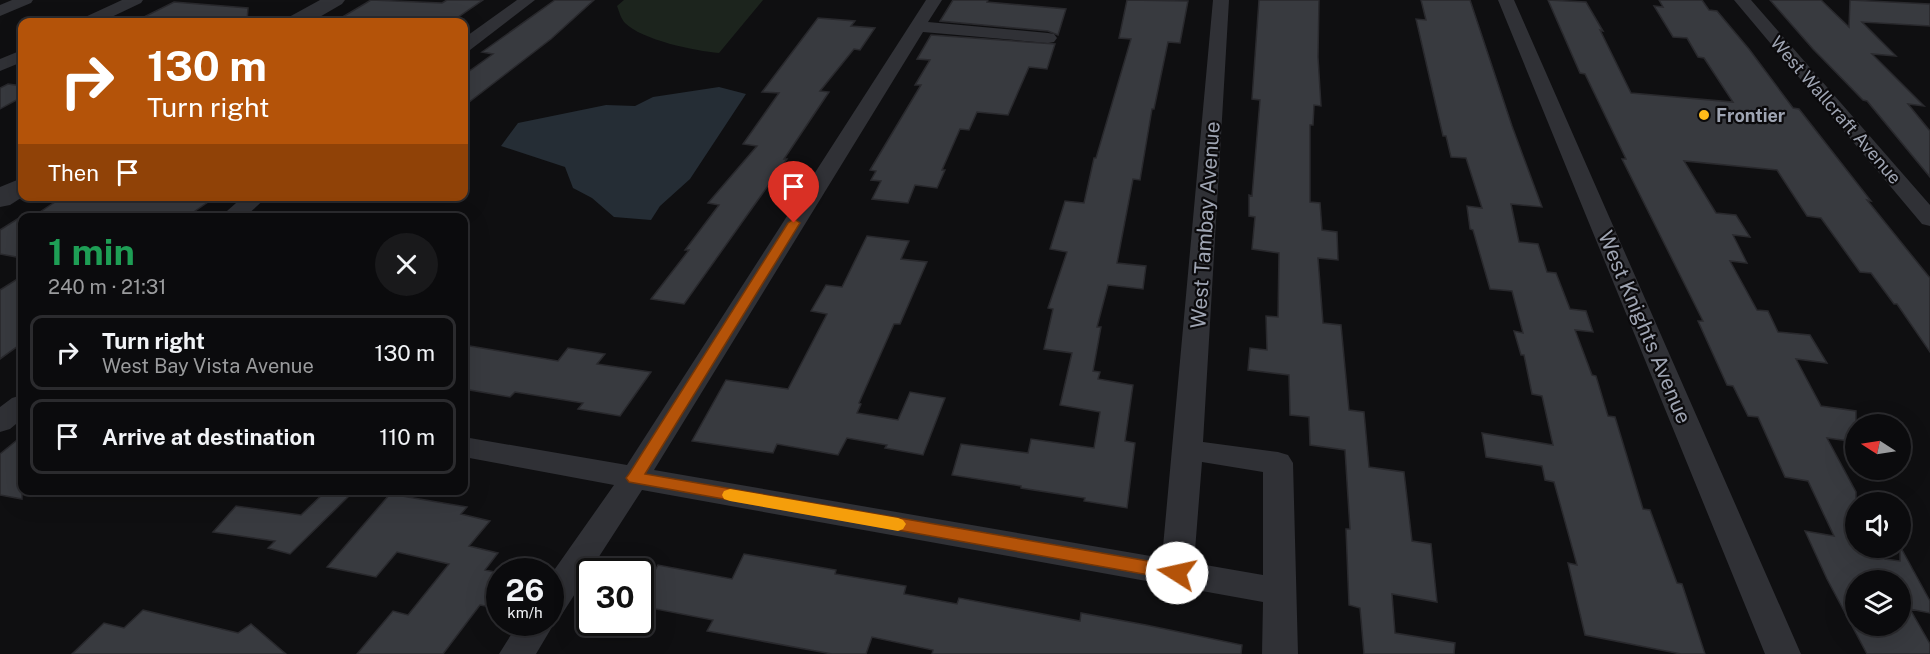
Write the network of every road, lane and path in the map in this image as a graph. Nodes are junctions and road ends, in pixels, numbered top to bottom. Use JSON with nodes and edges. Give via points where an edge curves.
{"nodes":[{"id":1,"x":25,"y":0,"type":"edge"},
{"id":2,"x":135,"y":0,"type":"edge"},
{"id":3,"x":335,"y":0,"type":"edge"},
{"id":4,"x":527,"y":0,"type":"edge"},
{"id":5,"x":934,"y":0,"type":"edge"},
{"id":6,"x":1221,"y":0,"type":"edge"},
{"id":7,"x":1506,"y":0,"type":"edge"},
{"id":8,"x":1742,"y":0,"type":"edge"},
{"id":9,"x":0,"y":11,"type":"edge"},
{"id":10,"x":97,"y":18,"type":"edge"},
{"id":11,"x":304,"y":18,"type":"edge"},
{"id":12,"x":918,"y":26,"type":"junction"},
{"id":13,"x":1048,"y":38,"type":"dead end"},
{"id":14,"x":468,"y":43,"type":"edge"},
{"id":15,"x":18,"y":57,"type":"edge"},
{"id":16,"x":0,"y":66,"type":"edge"},
{"id":17,"x":252,"y":201,"type":"edge"},
{"id":18,"x":236,"y":213,"type":"edge"},
{"id":19,"x":1930,"y":219,"type":"edge"},
{"id":20,"x":18,"y":408,"type":"edge"},
{"id":21,"x":0,"y":422,"type":"edge"},
{"id":22,"x":468,"y":448,"type":"edge"},
{"id":23,"x":1188,"y":450,"type":"junction"},
{"id":24,"x":634,"y":478,"type":"junction"},
{"id":25,"x":1177,"y":573,"type":"junction"},
{"id":26,"x":564,"y":583,"type":"edge"},
{"id":27,"x":1280,"y":592,"type":"junction"},
{"id":28,"x":529,"y":636,"type":"edge"},
{"id":29,"x":517,"y":654,"type":"edge"},
{"id":30,"x":1280,"y":654,"type":"edge"},
{"id":31,"x":1783,"y":654,"type":"edge"}],
"edges":[{"from":1,"to":9,"type":"street"},
{"from":2,"to":10,"type":"street"},
{"from":3,"to":11,"type":"street"},
{"from":4,"to":14,"type":"street"},
{"from":5,"to":12,"type":"street"},
{"from":6,"to":23,"type":"street","name":"West Tambay Avenue"},
{"from":7,"to":31,"type":"street","name":"West Knights Avenue"},
{"from":8,"to":19,"type":"street","name":"West Wallcraft Avenue"},
{"from":12,"to":13,"type":"street"},
{"from":12,"to":24,"type":"street"},
{"from":15,"to":16,"type":"street"},
{"from":17,"to":18,"type":"street"},
{"from":20,"to":21,"type":"street"},
{"from":22,"to":24,"type":"street"},
{"from":23,"to":25,"type":"street","name":"West Tambay Avenue"},
{"from":23,"to":27,"type":"street","via":[[1278,463]]},
{"from":24,"to":25,"type":"street"},
{"from":24,"to":26,"type":"street"},
{"from":25,"to":27,"type":"street"},
{"from":27,"to":30,"type":"street"},
{"from":28,"to":29,"type":"street"}]}
